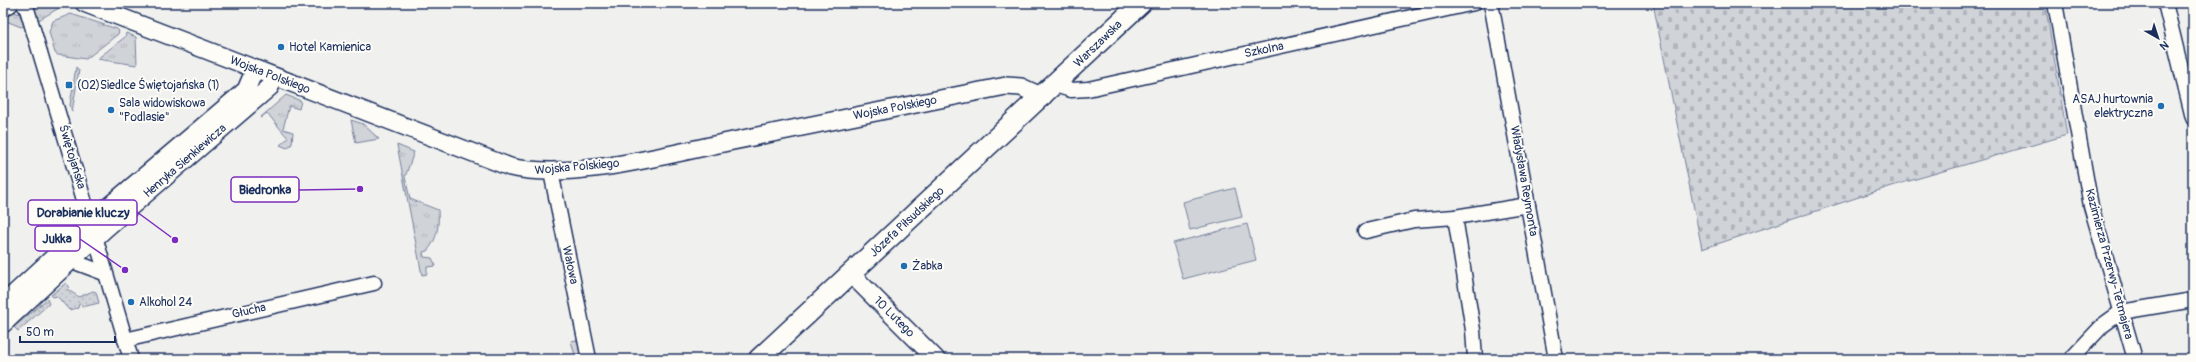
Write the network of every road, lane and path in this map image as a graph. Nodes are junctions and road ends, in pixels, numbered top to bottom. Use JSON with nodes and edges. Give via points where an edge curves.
{"nodes":[{"id":1,"x":8,"y":3,"type":"edge"},
{"id":2,"x":23,"y":3,"type":"edge"},
{"id":3,"x":84,"y":3,"type":"edge"},
{"id":4,"x":112,"y":3,"type":"edge"},
{"id":5,"x":1141,"y":3,"type":"edge"},
{"id":6,"x":1474,"y":3,"type":"edge"},
{"id":7,"x":1491,"y":3,"type":"edge"},
{"id":8,"x":2055,"y":3,"type":"edge"},
{"id":9,"x":2165,"y":3,"type":"edge"},
{"id":10,"x":3,"y":6,"type":"edge"},
{"id":11,"x":123,"y":18,"type":"junction"},
{"id":12,"x":255,"y":70,"type":"junction"},
{"id":13,"x":275,"y":77,"type":"junction"},
{"id":14,"x":1049,"y":91,"type":"junction"},
{"id":15,"x":2193,"y":118,"type":"edge"},
{"id":16,"x":551,"y":172,"type":"junction"},
{"id":17,"x":159,"y":173,"type":"junction"},
{"id":18,"x":128,"y":190,"type":"junction"},
{"id":19,"x":84,"y":196,"type":"junction"},
{"id":20,"x":1528,"y":205,"type":"junction"},
{"id":21,"x":1455,"y":218,"type":"junction"},
{"id":22,"x":91,"y":223,"type":"junction"},
{"id":23,"x":1366,"y":231,"type":"dead end"},
{"id":24,"x":94,"y":239,"type":"junction"},
{"id":25,"x":72,"y":261,"type":"junction"},
{"id":26,"x":104,"y":273,"type":"junction"},
{"id":27,"x":851,"y":274,"type":"junction"},
{"id":28,"x":374,"y":283,"type":"dead end"},
{"id":29,"x":2193,"y":300,"type":"edge"},
{"id":30,"x":3,"y":304,"type":"edge"},
{"id":31,"x":2121,"y":312,"type":"junction"},
{"id":32,"x":3,"y":324,"type":"edge"},
{"id":33,"x":125,"y":340,"type":"junction"},
{"id":34,"x":131,"y":359,"type":"edge"},
{"id":35,"x":589,"y":359,"type":"edge"},
{"id":36,"x":759,"y":359,"type":"edge"},
{"id":37,"x":936,"y":359,"type":"edge"},
{"id":38,"x":1475,"y":359,"type":"edge"},
{"id":39,"x":1556,"y":359,"type":"edge"},
{"id":40,"x":2071,"y":359,"type":"edge"},
{"id":41,"x":2135,"y":359,"type":"edge"}],
"edges":[{"from":1,"to":10,"type":"main road"},
{"from":2,"to":19,"type":"street","name":"Świętojańska","via":[[27,9]]},
{"from":3,"to":11,"type":"street","name":"Wojska Polskiego"},
{"from":4,"to":11,"type":"street"},
{"from":5,"to":14,"type":"main road","name":"Warszawska"},
{"from":6,"to":14,"type":"street","name":"Szkolna","via":[[1088,89]]},
{"from":7,"to":20,"type":"street","name":"Władysława Reymonta"},
{"from":8,"to":31,"type":"street","name":"Kazimierza Przerwy-Tetmajera","via":[[2091,206]]},
{"from":9,"to":15,"type":"street"},
{"from":11,"to":12,"type":"street","name":"Wojska Polskiego"},
{"from":12,"to":13,"type":"street","name":"Wojska Polskiego"},
{"from":12,"to":17,"type":"street","name":"Henryka Sienkiewicza","via":[[246,90]]},
{"from":13,"to":16,"type":"street","name":"Wojska Polskiego","via":[[510,167]]},
{"from":13,"to":17,"type":"street","name":"Henryka Sienkiewicza","via":[[270,87]]},
{"from":14,"to":16,"type":"street","name":"Wojska Polskiego","via":[[1006,86],[624,163]]},
{"from":14,"to":27,"type":"main road","name":"Józefa Piłsudskiego"},
{"from":16,"to":35,"type":"street","name":"Wałowa"},
{"from":17,"to":18,"type":"street","name":"Henryka Sienkiewicza"},
{"from":17,"to":24,"type":"street","name":"Henryka Sienkiewicza"},
{"from":18,"to":19,"type":"street","via":[[103,203]]},
{"from":18,"to":22,"type":"street","name":"Henryka Sienkiewicza"},
{"from":19,"to":22,"type":"street","name":"Świętojańska"},
{"from":20,"to":21,"type":"street"},
{"from":20,"to":39,"type":"street","name":"Władysława Reymonta"},
{"from":21,"to":23,"type":"street","via":[[1414,220]]},
{"from":21,"to":38,"type":"street","via":[[1473,330]]},
{"from":22,"to":24,"type":"street","name":"Świętojańska"},
{"from":22,"to":30,"type":"street","name":"Henryka Sienkiewicza"},
{"from":24,"to":25,"type":"street","name":"Henryka Sienkiewicza"},
{"from":24,"to":26,"type":"street","name":"Świętojańska"},
{"from":25,"to":26,"type":"street"},
{"from":25,"to":32,"type":"street","name":"Henryka Sienkiewicza"},
{"from":26,"to":33,"type":"street","name":"Świętojańska"},
{"from":27,"to":36,"type":"main road","name":"Józefa Piłsudskiego"},
{"from":27,"to":37,"type":"street","name":"10 Lutego"},
{"from":28,"to":33,"type":"street","name":"Głucha"},
{"from":29,"to":31,"type":"street"},
{"from":31,"to":40,"type":"street","via":[[2103,325]]},
{"from":31,"to":41,"type":"street","name":"Kazimierza Przerwy-Tetmajera"},
{"from":33,"to":34,"type":"street","name":"Świętojańska"}]}
